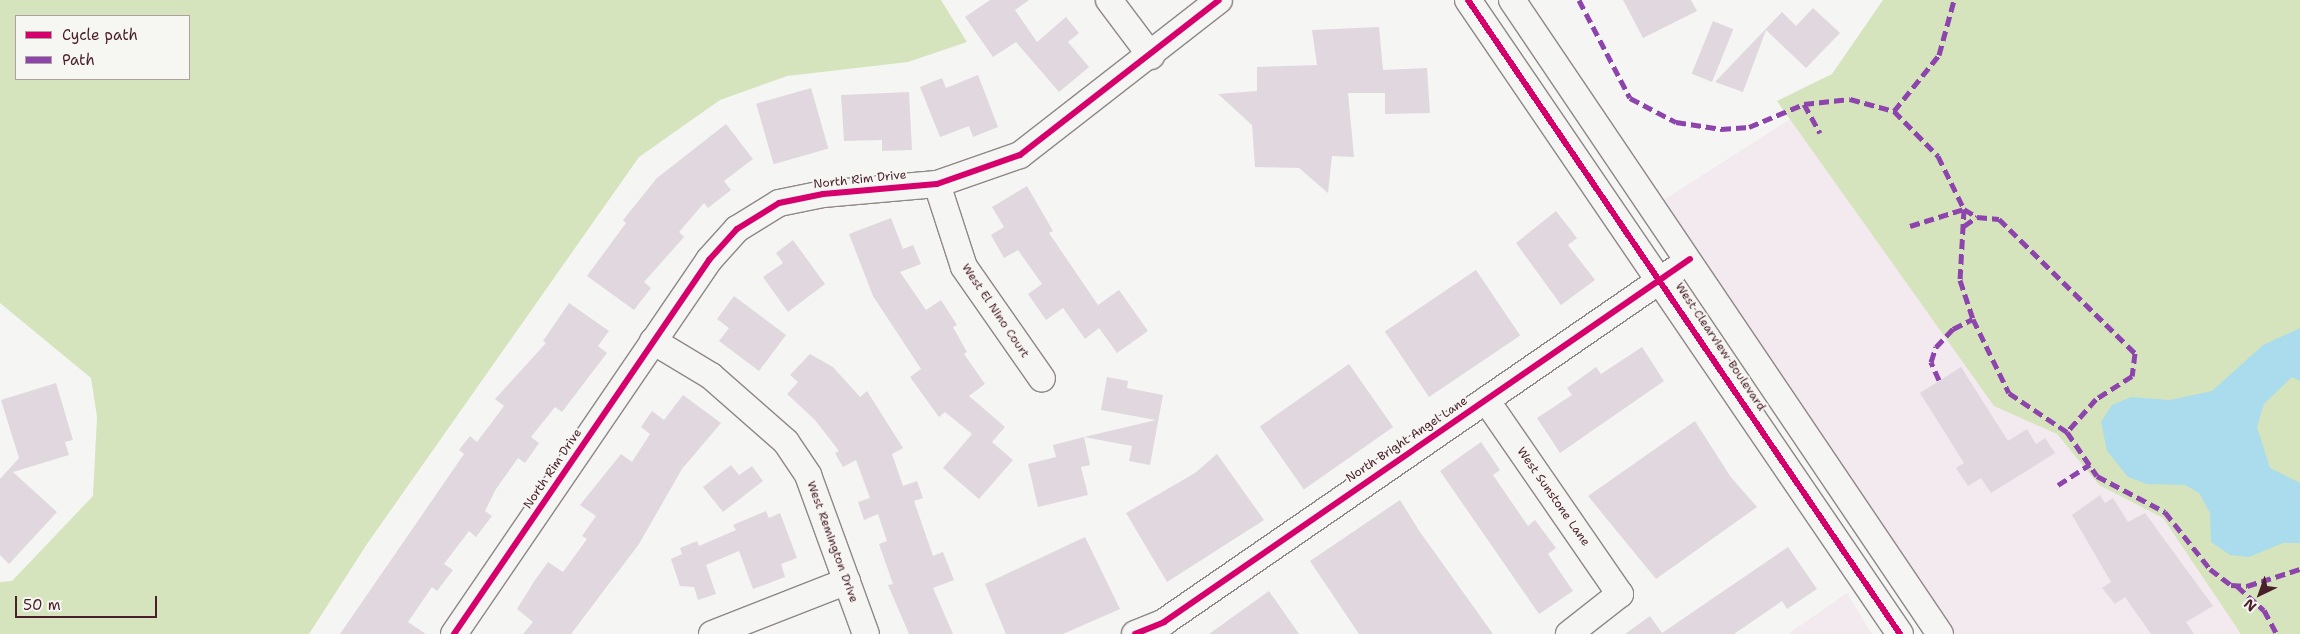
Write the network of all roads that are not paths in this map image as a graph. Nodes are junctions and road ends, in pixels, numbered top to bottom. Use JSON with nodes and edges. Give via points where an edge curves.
{"nodes":[{"id":1,"x":1110,"y":0,"type":"edge"},
{"id":2,"x":1219,"y":0,"type":"edge"},
{"id":3,"x":1468,"y":0,"type":"edge"},
{"id":4,"x":1512,"y":0,"type":"edge"},
{"id":5,"x":1152,"y":56,"type":"junction"},
{"id":6,"x":937,"y":184,"type":"junction"},
{"id":7,"x":1690,"y":259,"type":"junction"},
{"id":8,"x":1661,"y":280,"type":"junction"},
{"id":9,"x":653,"y":341,"type":"junction"},
{"id":10,"x":1042,"y":379,"type":"dead end"},
{"id":11,"x":1486,"y":400,"type":"junction"},
{"id":12,"x":847,"y":581,"type":"junction"},
{"id":13,"x":454,"y":634,"type":"edge"},
{"id":14,"x":712,"y":634,"type":"edge"},
{"id":15,"x":866,"y":634,"type":"edge"},
{"id":16,"x":1135,"y":634,"type":"edge"},
{"id":17,"x":1569,"y":634,"type":"edge"},
{"id":18,"x":1900,"y":634,"type":"edge"},
{"id":19,"x":1940,"y":634,"type":"edge"}],
"edges":[{"from":1,"to":5,"type":"street"},
{"from":2,"to":5,"type":"street","name":"North Rim Drive"},
{"from":3,"to":8,"type":"street","name":"West Clearview Boulevard"},
{"from":4,"to":7,"type":"street","name":"West Clearview Boulevard"},
{"from":5,"to":6,"type":"street","name":"North Rim Drive","via":[[1020,155]]},
{"from":6,"to":9,"type":"street","name":"North Rim Drive","via":[[823,194],[779,203],[732,235]]},
{"from":6,"to":10,"type":"street","name":"West El Nino Court","via":[[964,267]]},
{"from":7,"to":8,"type":"street","name":"North Bright Angel Lane"},
{"from":7,"to":19,"type":"street","name":"West Clearview Boulevard"},
{"from":8,"to":11,"type":"street","name":"North Bright Angel Lane"},
{"from":8,"to":18,"type":"street","name":"West Clearview Boulevard"},
{"from":9,"to":12,"type":"street","name":"West Remington Drive","via":[[711,376],[786,442],[808,475]]},
{"from":9,"to":13,"type":"street","name":"North Rim Drive"},
{"from":11,"to":16,"type":"street","name":"North Bright Angel Lane","via":[[1164,622]]},
{"from":11,"to":17,"type":"street","name":"West Sunstone Lane","via":[[1620,594]]},
{"from":12,"to":14,"type":"street"},
{"from":12,"to":15,"type":"street","name":"West Remington Drive"}]}
